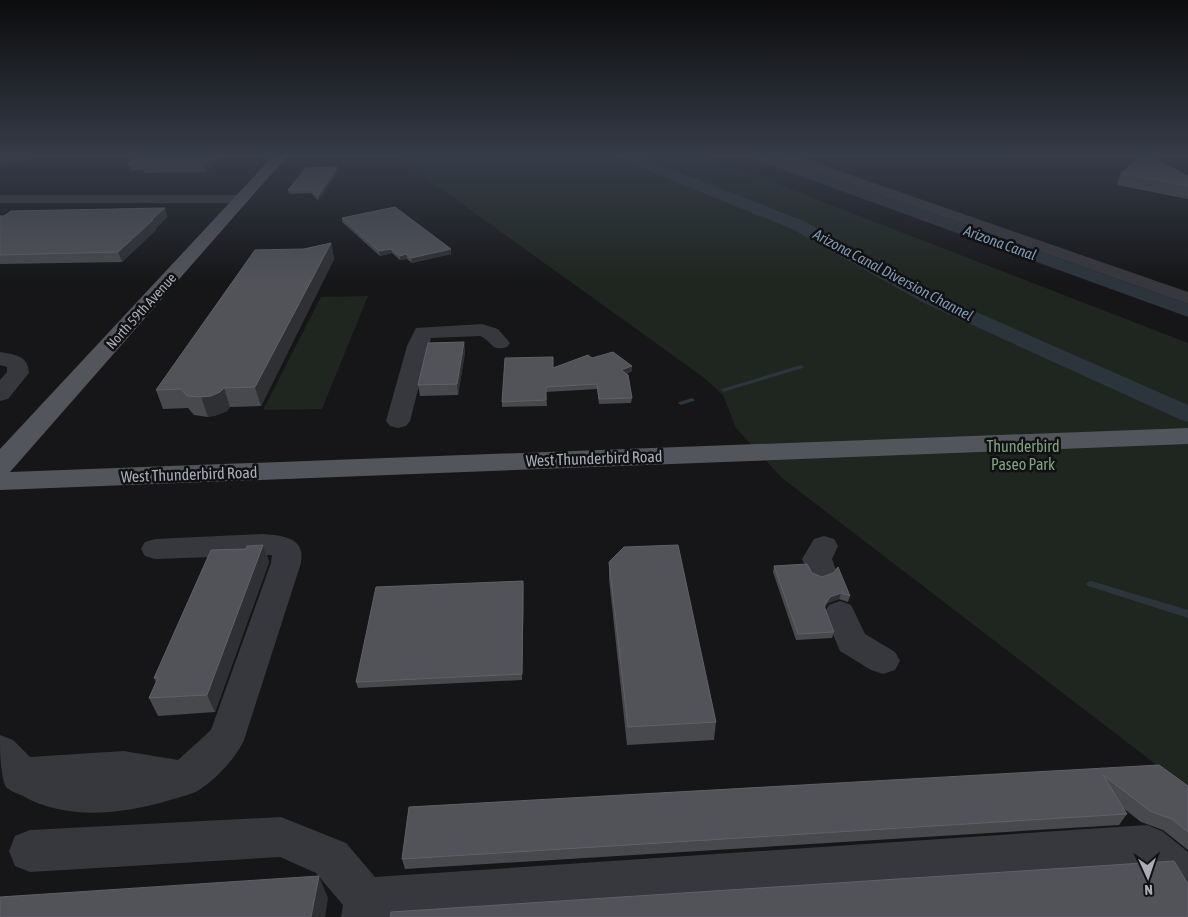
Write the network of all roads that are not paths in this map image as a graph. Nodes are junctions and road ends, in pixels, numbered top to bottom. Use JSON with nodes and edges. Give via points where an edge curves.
{"nodes":[{"id":1,"x":903,"y":198,"type":"edge"},
{"id":2,"x":0,"y":199,"type":"edge"},
{"id":3,"x":242,"y":199,"type":"joint"},
{"id":4,"x":1188,"y":298,"type":"edge"},
{"id":5,"x":493,"y":343,"type":"dead end"},
{"id":6,"x":0,"y":351,"type":"edge"},
{"id":7,"x":6,"y":363,"type":"edge"},
{"id":8,"x":0,"y":385,"type":"edge"},
{"id":9,"x":0,"y":394,"type":"edge"},
{"id":10,"x":398,"y":421,"type":"dead end"},
{"id":11,"x":1188,"y":436,"type":"edge"},
{"id":12,"x":0,"y":466,"type":"edge"},
{"id":13,"x":0,"y":481,"type":"edge"},
{"id":14,"x":155,"y":548,"type":"dead end"},
{"id":15,"x":840,"y":613,"type":"dead end"},
{"id":16,"x":883,"y":661,"type":"dead end"},
{"id":17,"x":10,"y":763,"type":"edge"},
{"id":18,"x":30,"y":851,"type":"dead end"},
{"id":19,"x":1188,"y":879,"type":"edge"},
{"id":20,"x":364,"y":908,"type":"edge"}],
"edges":[{"from":1,"to":4,"type":"street"},
{"from":2,"to":3,"type":"street"},
{"from":3,"to":12,"type":"main road","name":"North 59th Avenue"},
{"from":5,"to":10,"type":"street","via":[[460,335],[419,340]]},
{"from":6,"to":7,"type":"street","via":[[22,354]]},
{"from":7,"to":8,"type":"street","via":[[6,377]]},
{"from":7,"to":9,"type":"street","via":[[18,373]]},
{"from":11,"to":13,"type":"main road","name":"West Thunderbird Road"},
{"from":14,"to":17,"type":"street","via":[[263,544],[278,545],[287,551],[286,563],[226,740],[185,778],[143,790],[85,794],[46,789]]},
{"from":15,"to":16,"type":"street","via":[[852,642]]},
{"from":18,"to":20,"type":"street","via":[[281,837],[331,858]]},
{"from":19,"to":20,"type":"street","via":[[1147,845]]}]}
